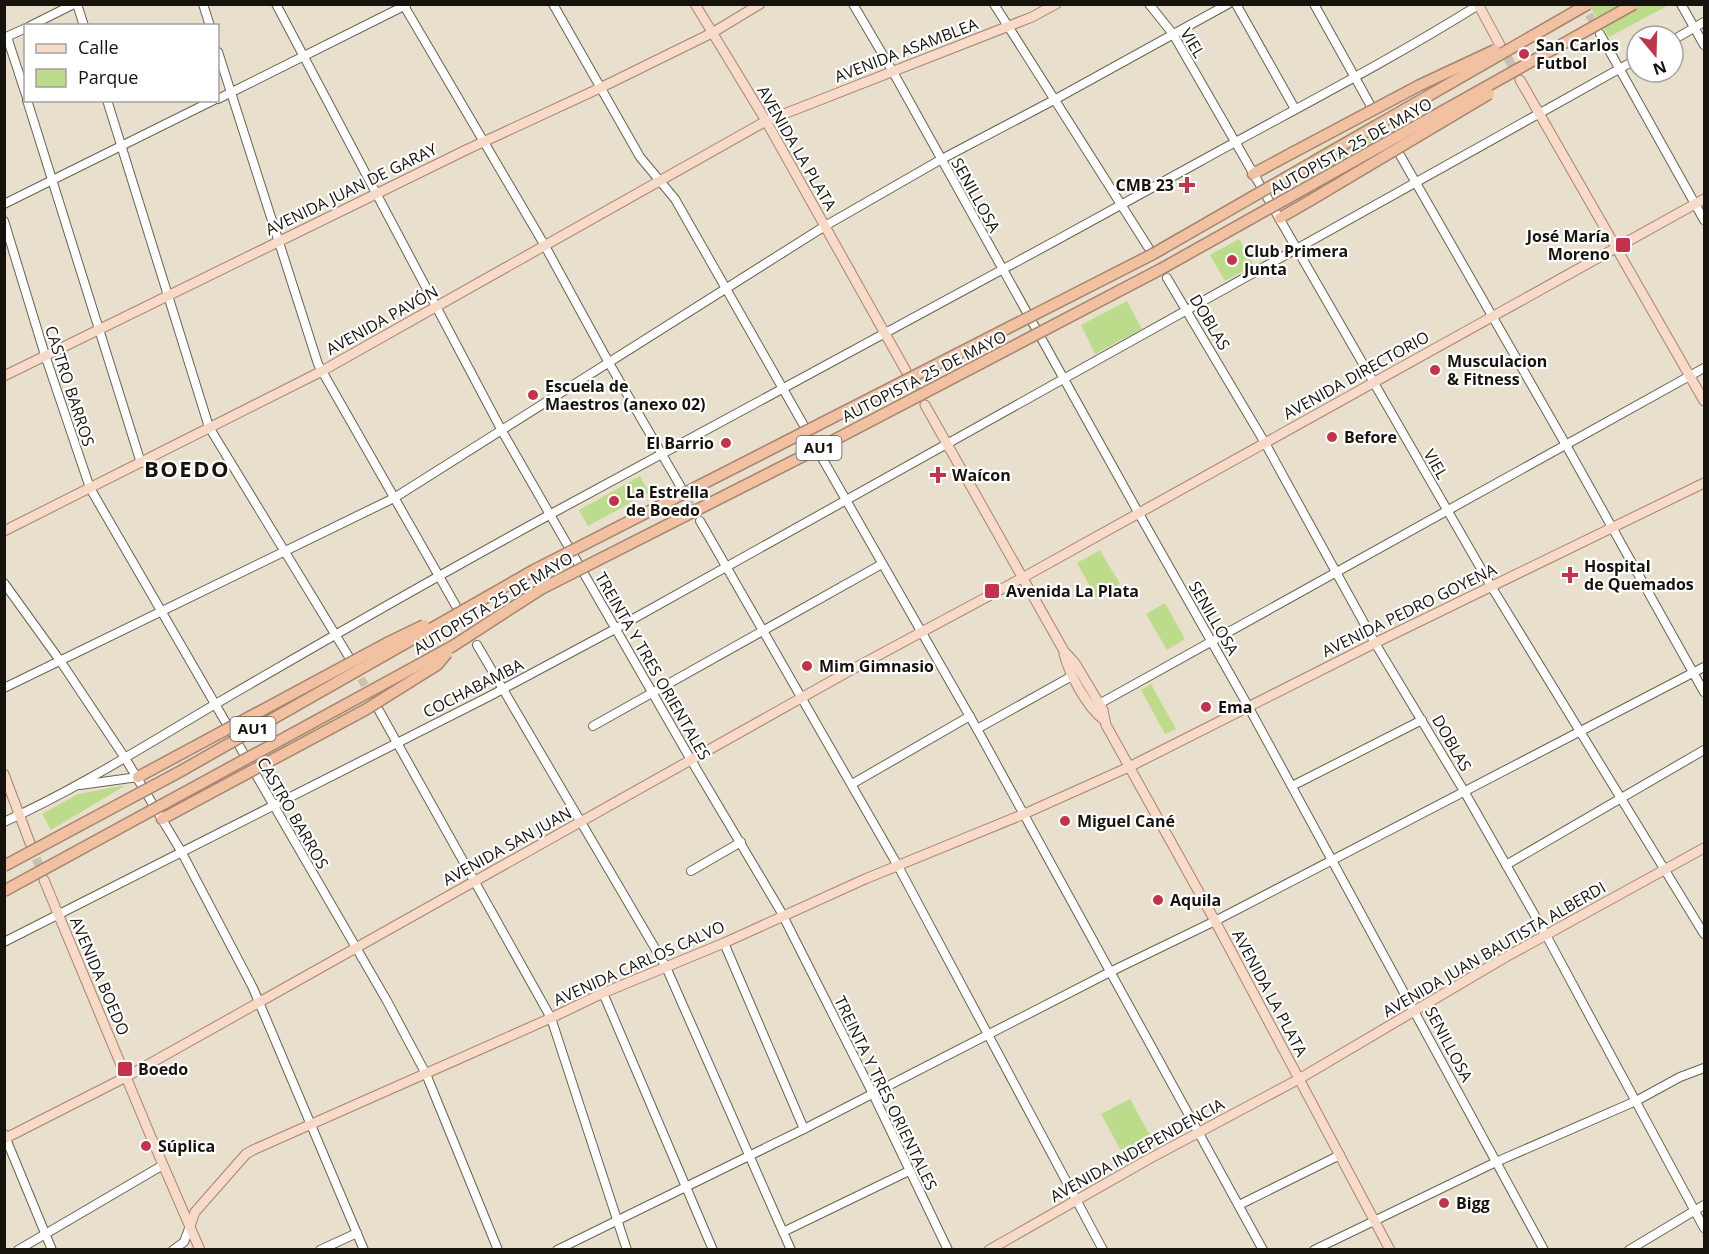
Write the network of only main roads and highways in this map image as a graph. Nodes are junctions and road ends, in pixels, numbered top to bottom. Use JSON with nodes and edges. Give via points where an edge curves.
{"nodes":[{"id":1,"x":695,"y":4,"type":"edge"},
{"id":2,"x":760,"y":4,"type":"edge"},
{"id":3,"x":1056,"y":4,"type":"edge"},
{"id":4,"x":1588,"y":4,"type":"edge"},
{"id":5,"x":1634,"y":4,"type":"edge"},
{"id":6,"x":1479,"y":5,"type":"edge"},
{"id":7,"x":1568,"y":15,"type":"junction"},
{"id":8,"x":1611,"y":18,"type":"junction"},
{"id":9,"x":712,"y":33,"type":"junction"},
{"id":10,"x":1500,"y":45,"type":"tunnel mouth"},
{"id":11,"x":1520,"y":80,"type":"tunnel mouth"},
{"id":12,"x":766,"y":121,"type":"junction"},
{"id":13,"x":1253,"y":174,"type":"road end"},
{"id":14,"x":1704,"y":199,"type":"edge"},
{"id":15,"x":1280,"y":218,"type":"road end"},
{"id":16,"x":1616,"y":248,"type":"junction"},
{"id":17,"x":906,"y":371,"type":"tunnel mouth"},
{"id":18,"x":4,"y":376,"type":"edge"},
{"id":19,"x":1704,"y":401,"type":"edge"},
{"id":20,"x":925,"y":405,"type":"tunnel mouth"},
{"id":21,"x":1704,"y":483,"type":"edge"},
{"id":22,"x":4,"y":531,"type":"edge"},
{"id":23,"x":1022,"y":578,"type":"junction"},
{"id":24,"x":500,"y":589,"type":"junction"},
{"id":25,"x":453,"y":646,"type":"junction"},
{"id":26,"x":1064,"y":651,"type":"junction"},
{"id":27,"x":1074,"y":679,"type":"junction"},
{"id":28,"x":1099,"y":704,"type":"junction"},
{"id":29,"x":1104,"y":720,"type":"junction"},
{"id":30,"x":1129,"y":766,"type":"junction"},
{"id":31,"x":4,"y":774,"type":"edge"},
{"id":32,"x":138,"y":777,"type":"road end"},
{"id":33,"x":162,"y":819,"type":"road end"},
{"id":34,"x":30,"y":843,"type":"tunnel mouth"},
{"id":35,"x":1704,"y":849,"type":"edge"},
{"id":36,"x":4,"y":866,"type":"edge"},
{"id":37,"x":44,"y":880,"type":"tunnel mouth"},
{"id":38,"x":4,"y":891,"type":"edge"},
{"id":39,"x":126,"y":1077,"type":"junction"},
{"id":40,"x":1299,"y":1079,"type":"junction"},
{"id":41,"x":5,"y":1137,"type":"edge"},
{"id":42,"x":190,"y":1226,"type":"junction"},
{"id":43,"x":200,"y":1250,"type":"edge"},
{"id":44,"x":989,"y":1250,"type":"edge"},
{"id":45,"x":1390,"y":1250,"type":"edge"}],
"edges":[{"from":1,"to":9,"type":"main road","name":"AVENIDA LA PLATA"},
{"from":2,"to":9,"type":"main road","name":"AVENIDA JUAN DE GARAY"},
{"from":3,"to":12,"type":"main road","name":"AVENIDA ASAMBLEA","via":[[1008,27]]},
{"from":4,"to":7,"type":"highway","name":"AUTOPISTA 25 DE MAYO","number":"AU1","bridge":true},
{"from":5,"to":8,"type":"highway","name":"AUTOPISTA 25 DE MAYO","number":"AU1","bridge":true},
{"from":6,"to":10,"type":"main road"},
{"from":7,"to":13,"type":"highway","bridge":true,"via":[[1420,84]]},
{"from":7,"to":24,"type":"highway","name":"AUTOPISTA 25 DE MAYO","number":"AU1","bridge":true,"via":[[1153,254]]},
{"from":8,"to":15,"type":"highway","bridge":true},
{"from":8,"to":25,"type":"highway","name":"AUTOPISTA 25 DE MAYO","number":"AU1","bridge":true,"via":[[1151,274],[541,589]]},
{"from":9,"to":12,"type":"main road","name":"AVENIDA LA PLATA"},
{"from":9,"to":18,"type":"main road","name":"AVENIDA JUAN DE GARAY"},
{"from":11,"to":16,"type":"main road"},
{"from":12,"to":17,"type":"main road","name":"AVENIDA LA PLATA"},
{"from":12,"to":22,"type":"main road","name":"AVENIDA PAVÓN","via":[[322,371]]},
{"from":14,"to":16,"type":"main road","name":"AVENIDA DIRECTORIO"},
{"from":16,"to":19,"type":"main road"},
{"from":16,"to":23,"type":"main road","name":"AVENIDA DIRECTORIO"},
{"from":20,"to":23,"type":"main road","name":"AVENIDA LA PLATA"},
{"from":21,"to":30,"type":"main road","name":"AVENIDA PEDRO GOYENA"},
{"from":23,"to":26,"type":"main road","name":"AVENIDA LA PLATA"},
{"from":23,"to":39,"type":"main road","name":"AVENIDA SAN JUAN"},
{"from":24,"to":32,"type":"highway","bridge":true,"via":[[389,642]]},
{"from":24,"to":36,"type":"highway","name":"AUTOPISTA 25 DE MAYO","number":"AU1","bridge":true,"via":[[181,771]]},
{"from":25,"to":33,"type":"highway","bridge":true,"via":[[437,665],[365,710]]},
{"from":25,"to":38,"type":"highway","name":"AUTOPISTA 25 DE MAYO","number":"AU1","bridge":true},
{"from":26,"to":27,"type":"main road","name":"AVENIDA LA PLATA"},
{"from":26,"to":28,"type":"main road","name":"AVENIDA LA PLATA"},
{"from":27,"to":28,"type":"main road","via":[[1094,704]]},
{"from":27,"to":29,"type":"main road","name":"AVENIDA LA PLATA"},
{"from":28,"to":29,"type":"main road","name":"AVENIDA LA PLATA"},
{"from":29,"to":30,"type":"main road","name":"AVENIDA LA PLATA"},
{"from":30,"to":40,"type":"main road","name":"AVENIDA LA PLATA"},
{"from":30,"to":42,"type":"main road","name":"AVENIDA CARLOS CALVO","via":[[1024,814],[782,913],[246,1155],[195,1212]]},
{"from":31,"to":34,"type":"main road"},
{"from":35,"to":40,"type":"main road","name":"AVENIDA JUAN BAUTISTA ALBERDI","via":[[1504,958]]},
{"from":37,"to":39,"type":"main road","name":"AVENIDA BOEDO"},
{"from":39,"to":41,"type":"main road","name":"AVENIDA SAN JUAN"},
{"from":39,"to":42,"type":"main road","name":"AVENIDA BOEDO"},
{"from":40,"to":44,"type":"main road","name":"AVENIDA INDEPENDENCIA"},
{"from":40,"to":45,"type":"main road","name":"AVENIDA LA PLATA"},
{"from":42,"to":43,"type":"main road","name":"AVENIDA BOEDO"}]}
